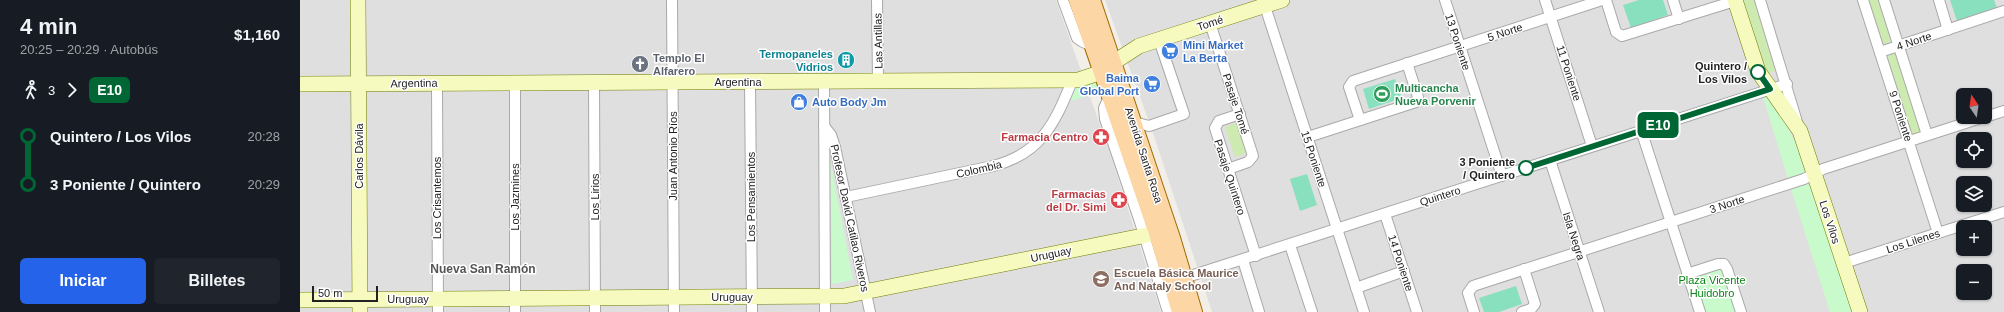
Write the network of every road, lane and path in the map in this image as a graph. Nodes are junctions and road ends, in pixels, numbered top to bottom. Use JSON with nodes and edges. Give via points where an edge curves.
{"nodes":[{"id":1,"x":358,"y":0,"type":"edge"},
{"id":2,"x":672,"y":0,"type":"edge"},
{"id":3,"x":877,"y":0,"type":"edge"},
{"id":4,"x":1063,"y":0,"type":"edge"},
{"id":5,"x":1077,"y":0,"type":"edge"},
{"id":6,"x":1092,"y":0,"type":"edge"},
{"id":7,"x":1282,"y":0,"type":"edge"},
{"id":8,"x":1445,"y":0,"type":"edge"},
{"id":9,"x":1545,"y":0,"type":"edge"},
{"id":10,"x":1602,"y":0,"type":"edge"},
{"id":11,"x":1606,"y":0,"type":"edge"},
{"id":12,"x":1673,"y":0,"type":"edge"},
{"id":13,"x":1735,"y":0,"type":"edge"},
{"id":14,"x":1760,"y":0,"type":"edge"},
{"id":15,"x":1864,"y":0,"type":"edge"},
{"id":16,"x":1884,"y":0,"type":"edge"},
{"id":17,"x":1939,"y":0,"type":"edge"},
{"id":18,"x":1264,"y":3,"type":"edge"},
{"id":19,"x":2004,"y":11,"type":"edge"},
{"id":20,"x":1550,"y":17,"type":"junction"},
{"id":21,"x":1679,"y":19,"type":"junction"},
{"id":22,"x":1210,"y":23,"type":"junction"},
{"id":23,"x":1948,"y":30,"type":"junction"},
{"id":24,"x":1159,"y":40,"type":"junction"},
{"id":25,"x":1460,"y":46,"type":"junction"},
{"id":26,"x":1898,"y":46,"type":"junction"},
{"id":27,"x":1880,"y":52,"type":"junction"},
{"id":28,"x":1103,"y":57,"type":"junction"},
{"id":29,"x":1407,"y":63,"type":"junction"},
{"id":30,"x":824,"y":81,"type":"junction"},
{"id":31,"x":878,"y":81,"type":"junction"},
{"id":32,"x":1072,"y":81,"type":"junction"},
{"id":33,"x":515,"y":82,"type":"junction"},
{"id":34,"x":594,"y":82,"type":"junction"},
{"id":35,"x":673,"y":82,"type":"junction"},
{"id":36,"x":750,"y":82,"type":"junction"},
{"id":37,"x":437,"y":83,"type":"junction"},
{"id":38,"x":300,"y":84,"type":"edge"},
{"id":39,"x":359,"y":84,"type":"junction"},
{"id":40,"x":1787,"y":84,"type":"junction"},
{"id":41,"x":1770,"y":89,"type":"junction"},
{"id":42,"x":2004,"y":111,"type":"edge"},
{"id":43,"x":1240,"y":114,"type":"junction"},
{"id":44,"x":1992,"y":115,"type":"edge"},
{"id":45,"x":1360,"y":120,"type":"junction"},
{"id":46,"x":1962,"y":124,"type":"edge"},
{"id":47,"x":824,"y":126,"type":"junction"},
{"id":48,"x":1140,"y":128,"type":"junction"},
{"id":49,"x":1641,"y":130,"type":"junction"},
{"id":50,"x":1800,"y":131,"type":"junction"},
{"id":51,"x":1927,"y":135,"type":"junction"},
{"id":52,"x":1308,"y":137,"type":"junction"},
{"id":53,"x":1909,"y":141,"type":"junction"},
{"id":54,"x":1592,"y":146,"type":"junction"},
{"id":55,"x":1550,"y":160,"type":"junction"},
{"id":56,"x":1228,"y":169,"type":"junction"},
{"id":57,"x":1814,"y":173,"type":"junction"},
{"id":58,"x":1502,"y":176,"type":"junction"},
{"id":59,"x":846,"y":197,"type":"junction"},
{"id":60,"x":2004,"y":212,"type":"edge"},
{"id":61,"x":1385,"y":214,"type":"junction"},
{"id":62,"x":1671,"y":223,"type":"junction"},
{"id":63,"x":1337,"y":229,"type":"junction"},
{"id":64,"x":1938,"y":233,"type":"junction"},
{"id":65,"x":1151,"y":234,"type":"junction"},
{"id":66,"x":1172,"y":238,"type":"junction"},
{"id":67,"x":1290,"y":245,"type":"junction"},
{"id":68,"x":1579,"y":252,"type":"junction"},
{"id":69,"x":1256,"y":256,"type":"junction"},
{"id":70,"x":1243,"y":260,"type":"junction"},
{"id":71,"x":1844,"y":263,"type":"junction"},
{"id":72,"x":1524,"y":269,"type":"junction"},
{"id":73,"x":1404,"y":271,"type":"junction"},
{"id":74,"x":1687,"y":274,"type":"junction"},
{"id":75,"x":1184,"y":278,"type":"junction"},
{"id":76,"x":1356,"y":288,"type":"junction"},
{"id":77,"x":866,"y":292,"type":"junction"},
{"id":78,"x":300,"y":300,"type":"edge"},
{"id":79,"x":515,"y":305,"type":"edge"},
{"id":80,"x":595,"y":305,"type":"edge"},
{"id":81,"x":674,"y":305,"type":"edge"},
{"id":82,"x":752,"y":305,"type":"edge"},
{"id":83,"x":825,"y":305,"type":"edge"},
{"id":84,"x":360,"y":306,"type":"edge"},
{"id":85,"x":438,"y":306,"type":"edge"},
{"id":86,"x":870,"y":312,"type":"edge"},
{"id":87,"x":1168,"y":312,"type":"edge"},
{"id":88,"x":1180,"y":312,"type":"edge"},
{"id":89,"x":1194,"y":312,"type":"edge"},
{"id":90,"x":1260,"y":312,"type":"edge"},
{"id":91,"x":1312,"y":312,"type":"edge"},
{"id":92,"x":1364,"y":312,"type":"edge"},
{"id":93,"x":1417,"y":312,"type":"edge"},
{"id":94,"x":1474,"y":312,"type":"edge"},
{"id":95,"x":1522,"y":312,"type":"edge"},
{"id":96,"x":1599,"y":312,"type":"edge"},
{"id":97,"x":1700,"y":312,"type":"edge"},
{"id":98,"x":1741,"y":312,"type":"edge"},
{"id":99,"x":1860,"y":312,"type":"edge"}],
"edges":[{"from":1,"to":39,"type":"street","name":"Carlos Dávila"},
{"from":2,"to":35,"type":"street","name":"Juan Antonio Ríos"},
{"from":3,"to":31,"type":"street","name":"Las Antillas"},
{"from":4,"to":28,"type":"street","via":[[1077,38]]},
{"from":5,"to":28,"type":"main road","name":"Avenida Santa Rosa"},
{"from":6,"to":28,"type":"main road","name":"Avenida Santa Rosa"},
{"from":7,"to":18,"type":"street","name":"Tomé"},
{"from":8,"to":25,"type":"street","name":"13 Poniente"},
{"from":9,"to":20,"type":"street","name":"11 Poniente"},
{"from":10,"to":20,"type":"street","name":"5 Norte"},
{"from":11,"to":21,"type":"street","via":[[1616,32],[1622,36]]},
{"from":12,"to":21,"type":"street"},
{"from":13,"to":21,"type":"street"},
{"from":13,"to":41,"type":"street","name":"Los Vilos","via":[[1758,71]]},
{"from":14,"to":40,"type":"street","name":"Los Vilos"},
{"from":15,"to":27,"type":"street","name":"9 Poniente"},
{"from":16,"to":26,"type":"street","name":"9 Poniente"},
{"from":17,"to":23,"type":"street"},
{"from":18,"to":22,"type":"street","name":"Tomé"},
{"from":18,"to":52,"type":"street","name":"15 Poniente"},
{"from":19,"to":23,"type":"street","name":"4 Norte"},
{"from":20,"to":25,"type":"street","name":"5 Norte"},
{"from":20,"to":54,"type":"street","name":"11 Poniente"},
{"from":22,"to":24,"type":"street","name":"Tomé"},
{"from":22,"to":43,"type":"street","name":"Pasaje Tomé"},
{"from":23,"to":26,"type":"street","name":"4 Norte"},
{"from":24,"to":28,"type":"street","name":"Tomé"},
{"from":24,"to":48,"type":"street","via":[[1184,114]]},
{"from":25,"to":29,"type":"street","name":"5 Norte"},
{"from":25,"to":58,"type":"street","name":"13 Poniente"},
{"from":26,"to":27,"type":"street","name":"4 Norte"},
{"from":26,"to":51,"type":"street","name":"9 Poniente"},
{"from":27,"to":53,"type":"street","name":"9 Poniente"},
{"from":28,"to":32,"type":"street","name":"Argentina","via":[[1089,78]]},
{"from":28,"to":48,"type":"main road","name":"Avenida Santa Rosa"},
{"from":28,"to":65,"type":"main road","name":"Avenida Santa Rosa","via":[[1110,95]]},
{"from":29,"to":45,"type":"street","name":"5 Norte","via":[[1351,82],[1350,90]]},
{"from":29,"to":45,"type":"street","via":[[1418,97],[1416,102]]},
{"from":30,"to":31,"type":"street","name":"Argentina"},
{"from":30,"to":36,"type":"street","name":"Argentina"},
{"from":30,"to":47,"type":"street","name":"Profesor David Catilao Riveros"},
{"from":31,"to":32,"type":"street","name":"Argentina"},
{"from":32,"to":59,"type":"street","name":"Colombia","via":[[1047,133],[1030,150],[1017,158],[993,166]]},
{"from":33,"to":34,"type":"street","name":"Argentina"},
{"from":33,"to":37,"type":"street","name":"Argentina"},
{"from":33,"to":79,"type":"street","name":"Los Jazmines"},
{"from":34,"to":35,"type":"street","name":"Argentina"},
{"from":34,"to":80,"type":"street","name":"Los Lirios"},
{"from":35,"to":36,"type":"street","name":"Argentina"},
{"from":35,"to":81,"type":"street","name":"Juan Antonio Ríos"},
{"from":36,"to":82,"type":"street","name":"Los Pensamientos"},
{"from":37,"to":39,"type":"street","name":"Argentina"},
{"from":37,"to":85,"type":"street","name":"Los Crisantemos"},
{"from":38,"to":39,"type":"street","name":"Argentina"},
{"from":39,"to":84,"type":"street","name":"Carlos Dávila"},
{"from":40,"to":41,"type":"street","name":"Quintero"},
{"from":40,"to":50,"type":"street","name":"Los Vilos"},
{"from":41,"to":49,"type":"street","name":"Quintero"},
{"from":41,"to":50,"type":"street","name":"Los Vilos"},
{"from":42,"to":44,"type":"street","name":"3 Norte"},
{"from":43,"to":56,"type":"street","name":"Pasaje Tomé","via":[[1253,156],[1248,162]]},
{"from":43,"to":56,"type":"street","name":"Pasaje Quintero","via":[[1219,121],[1215,125]]},
{"from":45,"to":52,"type":"street"},
{"from":46,"to":51,"type":"street","name":"3 Norte"},
{"from":47,"to":59,"type":"street","name":"Profesor David Catilao Riveros","via":[[835,147]]},
{"from":47,"to":83,"type":"street","name":"Profesor David Catilao Riveros"},
{"from":48,"to":66,"type":"main road","name":"Avenida Santa Rosa"},
{"from":49,"to":54,"type":"street","name":"Quintero"},
{"from":49,"to":62,"type":"street"},
{"from":50,"to":57,"type":"street","name":"Los Vilos"},
{"from":51,"to":53,"type":"street","name":"3 Norte"},
{"from":52,"to":63,"type":"street","name":"15 Poniente"},
{"from":53,"to":57,"type":"street","name":"3 Norte"},
{"from":53,"to":64,"type":"street","name":"9 Poniente"},
{"from":54,"to":55,"type":"street","name":"Quintero"},
{"from":55,"to":58,"type":"street","name":"Quintero"},
{"from":55,"to":68,"type":"street","name":"Isla Negra"},
{"from":56,"to":69,"type":"street","name":"Pasaje Quintero"},
{"from":57,"to":62,"type":"street","name":"3 Norte","via":[[1804,179]]},
{"from":57,"to":71,"type":"street","name":"Los Vilos"},
{"from":58,"to":61,"type":"street","name":"Quintero"},
{"from":59,"to":77,"type":"street","name":"Profesor David Catilao Riveros"},
{"from":60,"to":64,"type":"street","name":"Los Lilenes"},
{"from":61,"to":63,"type":"street","name":"Quintero"},
{"from":61,"to":73,"type":"street","name":"14 Poniente"},
{"from":62,"to":68,"type":"street","name":"3 Norte"},
{"from":62,"to":74,"type":"street"},
{"from":63,"to":67,"type":"street","name":"Quintero"},
{"from":63,"to":76,"type":"street","name":"15 Poniente"},
{"from":64,"to":71,"type":"street","name":"Los Lilenes"},
{"from":65,"to":66,"type":"main road"},
{"from":65,"to":77,"type":"street","name":"Uruguay"},
{"from":65,"to":87,"type":"street","name":"Avenida Santa Rosa"},
{"from":65,"to":88,"type":"main road","name":"Avenida Santa Rosa"},
{"from":66,"to":75,"type":"main road","name":"Avenida Santa Rosa"},
{"from":67,"to":69,"type":"street","name":"Quintero"},
{"from":67,"to":91,"type":"street"},
{"from":68,"to":72,"type":"street","name":"3 Norte"},
{"from":68,"to":96,"type":"street","name":"Isla Negra"},
{"from":69,"to":70,"type":"street","name":"Quintero"},
{"from":70,"to":75,"type":"street","name":"Quintero"},
{"from":70,"to":90,"type":"street"},
{"from":71,"to":99,"type":"street","name":"Los Vilos"},
{"from":72,"to":94,"type":"street","name":"3 Norte","via":[[1473,286],[1468,297]]},
{"from":72,"to":95,"type":"street","via":[[1535,304],[1531,309]]},
{"from":73,"to":76,"type":"street"},
{"from":73,"to":93,"type":"street","name":"14 Poniente"},
{"from":74,"to":97,"type":"street"},
{"from":74,"to":98,"type":"street","via":[[1724,264]]},
{"from":75,"to":89,"type":"main road","name":"Avenida Santa Rosa"},
{"from":76,"to":92,"type":"street","name":"15 Poniente"},
{"from":77,"to":83,"type":"street","name":"Uruguay"},
{"from":77,"to":86,"type":"street","name":"Profesor David Catilao Riveros"},
{"from":78,"to":84,"type":"street","name":"Uruguay"},
{"from":79,"to":80,"type":"street","name":"Uruguay"},
{"from":79,"to":85,"type":"street","name":"Uruguay"},
{"from":80,"to":81,"type":"street","name":"Uruguay"},
{"from":81,"to":82,"type":"street","name":"Uruguay"},
{"from":82,"to":83,"type":"street","name":"Uruguay"},
{"from":84,"to":85,"type":"street","name":"Uruguay"}]}
